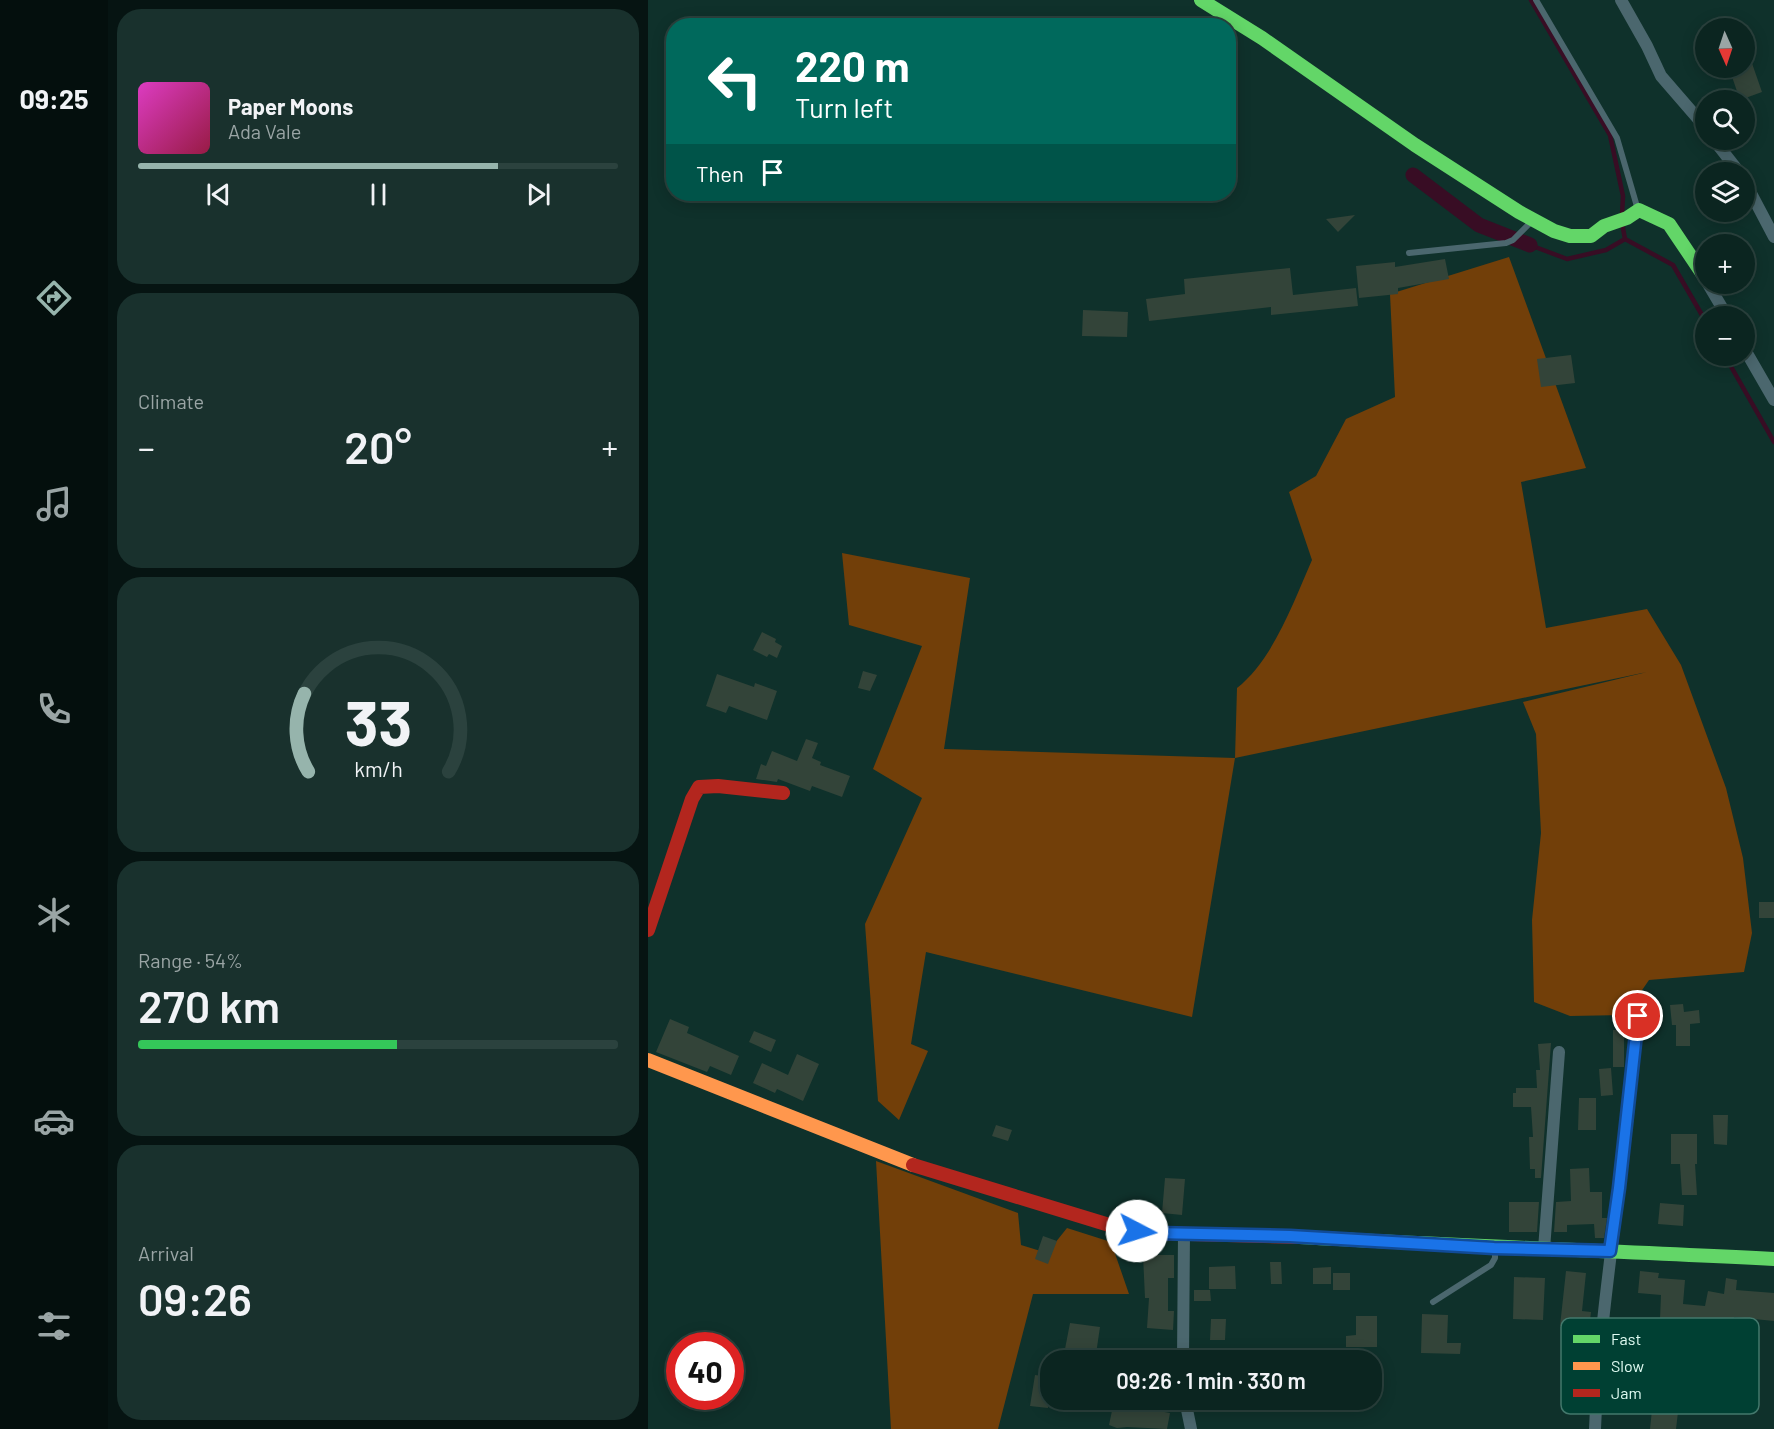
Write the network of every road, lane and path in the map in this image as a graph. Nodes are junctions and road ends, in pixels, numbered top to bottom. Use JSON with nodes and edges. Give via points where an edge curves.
{"nodes":[{"id":1,"x":1201,"y":0,"type":"edge"},
{"id":2,"x":1536,"y":0,"type":"edge"},
{"id":3,"x":1621,"y":0,"type":"edge"},
{"id":4,"x":1229,"y":18,"type":"edge"},
{"id":5,"x":1236,"y":22,"type":"edge"},
{"id":6,"x":1695,"y":116,"type":"edge"},
{"id":7,"x":1722,"y":150,"type":"edge"},
{"id":8,"x":1731,"y":162,"type":"edge"},
{"id":9,"x":1755,"y":201,"type":"edge"},
{"id":10,"x":1633,"y":214,"type":"junction"},
{"id":11,"x":1531,"y":223,"type":"junction"},
{"id":12,"x":1774,"y":237,"type":"edge"},
{"id":13,"x":1409,"y":253,"type":"dead end"},
{"id":14,"x":1695,"y":263,"type":"edge"},
{"id":15,"x":1754,"y":366,"type":"edge"},
{"id":16,"x":1774,"y":400,"type":"edge"},
{"id":17,"x":783,"y":793,"type":"dead end"},
{"id":18,"x":648,"y":930,"type":"edge"},
{"id":19,"x":1638,"y":1016,"type":"dead end"},
{"id":20,"x":1559,"y":1052,"type":"dead end"},
{"id":21,"x":648,"y":1060,"type":"edge"},
{"id":22,"x":1184,"y":1233,"type":"junction"},
{"id":23,"x":1494,"y":1248,"type":"junction"},
{"id":24,"x":1544,"y":1249,"type":"junction"},
{"id":25,"x":1610,"y":1251,"type":"junction"},
{"id":26,"x":1774,"y":1259,"type":"edge"},
{"id":27,"x":1433,"y":1302,"type":"dead end"},
{"id":28,"x":1603,"y":1318,"type":"edge"},
{"id":29,"x":1183,"y":1350,"type":"edge"},
{"id":30,"x":1187,"y":1410,"type":"edge"},
{"id":31,"x":1596,"y":1414,"type":"edge"},
{"id":32,"x":1191,"y":1429,"type":"edge"},
{"id":33,"x":1595,"y":1429,"type":"edge"}],
"edges":[{"from":1,"to":4,"type":"street"},
{"from":2,"to":10,"type":"lane","via":[[1617,138]]},
{"from":3,"to":6,"type":"street","via":[[1660,76]]},
{"from":5,"to":11,"type":"street"},
{"from":7,"to":8,"type":"street"},
{"from":9,"to":12,"type":"street"},
{"from":10,"to":11,"type":"street","via":[[1591,236],[1570,236]]},
{"from":10,"to":14,"type":"street","via":[[1669,224]]},
{"from":11,"to":13,"type":"lane","via":[[1506,243]]},
{"from":15,"to":16,"type":"street"},
{"from":17,"to":18,"type":"street","via":[[718,786],[699,788]]},
{"from":19,"to":25,"type":"street"},
{"from":20,"to":24,"type":"street"},
{"from":21,"to":22,"type":"street","via":[[904,1162],[1119,1228]]},
{"from":22,"to":23,"type":"street"},
{"from":22,"to":29,"type":"street"},
{"from":23,"to":24,"type":"street"},
{"from":23,"to":27,"type":"lane","via":[[1491,1265]]},
{"from":24,"to":25,"type":"street"},
{"from":25,"to":26,"type":"street"},
{"from":25,"to":28,"type":"street"},
{"from":30,"to":32,"type":"street"},
{"from":31,"to":33,"type":"street"}]}
